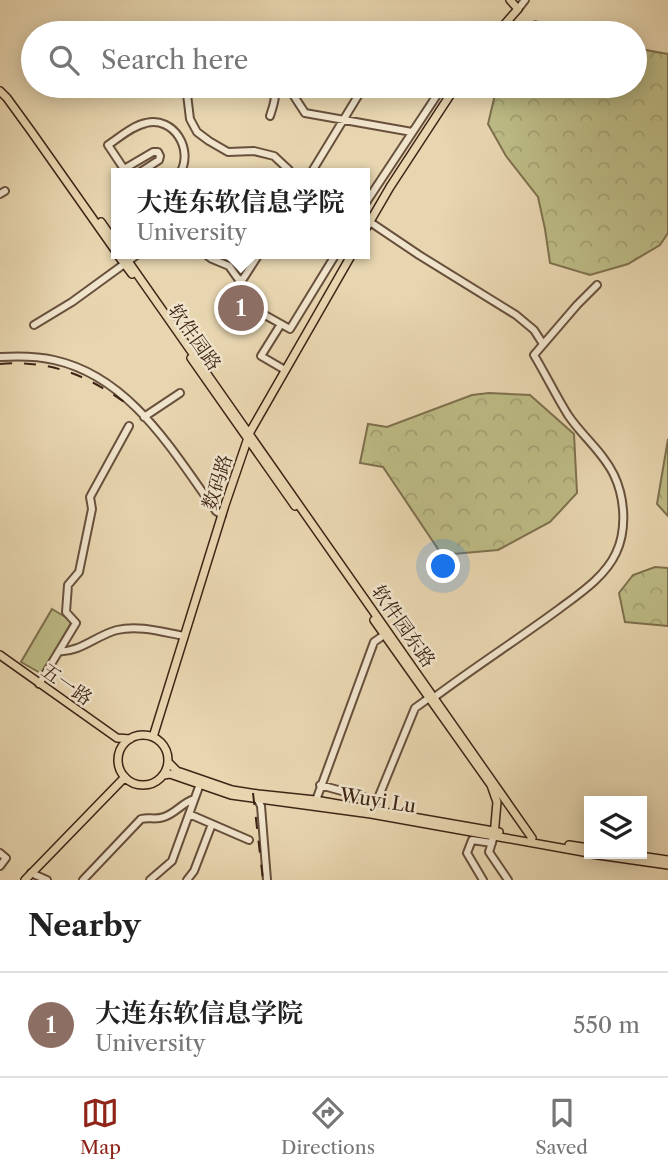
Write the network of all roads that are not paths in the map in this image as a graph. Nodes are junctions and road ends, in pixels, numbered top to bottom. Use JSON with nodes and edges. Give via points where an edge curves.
{"nodes":[{"id":1,"x":510,"y":0,"type":"edge"},
{"id":2,"x":526,"y":0,"type":"edge"},
{"id":3,"x":518,"y":9,"type":"junction"},
{"id":4,"x":508,"y":21,"type":"edge"},
{"id":5,"x":0,"y":85,"type":"edge"},
{"id":6,"x":0,"y":91,"type":"edge"},
{"id":7,"x":187,"y":98,"type":"edge"},
{"id":8,"x":275,"y":98,"type":"edge"},
{"id":9,"x":295,"y":98,"type":"edge"},
{"id":10,"x":357,"y":98,"type":"edge"},
{"id":11,"x":435,"y":98,"type":"edge"},
{"id":12,"x":448,"y":98,"type":"edge"},
{"id":13,"x":270,"y":116,"type":"dead end"},
{"id":14,"x":344,"y":120,"type":"junction"},
{"id":15,"x":412,"y":132,"type":"junction"},
{"id":16,"x":131,"y":165,"type":"junction"},
{"id":17,"x":122,"y":168,"type":"edge"},
{"id":18,"x":128,"y":168,"type":"edge"},
{"id":19,"x":135,"y":168,"type":"edge"},
{"id":20,"x":147,"y":168,"type":"edge"},
{"id":21,"x":184,"y":168,"type":"edge"},
{"id":22,"x":287,"y":168,"type":"edge"},
{"id":23,"x":315,"y":168,"type":"edge"},
{"id":24,"x":371,"y":194,"type":"joint"},
{"id":25,"x":382,"y":201,"type":"junction"},
{"id":26,"x":370,"y":222,"type":"joint"},
{"id":27,"x":111,"y":236,"type":"edge"},
{"id":28,"x":111,"y":244,"type":"edge"},
{"id":29,"x":125,"y":259,"type":"edge"},
{"id":30,"x":212,"y":259,"type":"edge"},
{"id":31,"x":257,"y":259,"type":"edge"},
{"id":32,"x":333,"y":259,"type":"edge"},
{"id":33,"x":349,"y":259,"type":"edge"},
{"id":34,"x":239,"y":281,"type":"junction"},
{"id":35,"x":597,"y":285,"type":"dead end"},
{"id":36,"x":312,"y":294,"type":"junction"},
{"id":37,"x":325,"y":301,"type":"junction"},
{"id":38,"x":281,"y":324,"type":"junction"},
{"id":39,"x":34,"y":326,"type":"dead end"},
{"id":40,"x":544,"y":344,"type":"junction"},
{"id":41,"x":0,"y":356,"type":"edge"},
{"id":42,"x":285,"y":370,"type":"junction"},
{"id":43,"x":180,"y":393,"type":"dead end"},
{"id":44,"x":259,"y":416,"type":"junction"},
{"id":45,"x":144,"y":417,"type":"junction"},
{"id":46,"x":240,"y":418,"type":"junction"},
{"id":47,"x":129,"y":426,"type":"dead end"},
{"id":48,"x":248,"y":435,"type":"junction"},
{"id":49,"x":255,"y":450,"type":"junction"},
{"id":50,"x":242,"y":453,"type":"junction"},
{"id":51,"x":222,"y":515,"type":"junction"},
{"id":52,"x":384,"y":635,"type":"junction"},
{"id":53,"x":184,"y":636,"type":"junction"},
{"id":54,"x":59,"y":651,"type":"junction"},
{"id":55,"x":0,"y":654,"type":"edge"},
{"id":56,"x":39,"y":684,"type":"junction"},
{"id":57,"x":431,"y":698,"type":"junction"},
{"id":58,"x":152,"y":737,"type":"junction"},
{"id":59,"x":117,"y":738,"type":"junction"},
{"id":60,"x":130,"y":739,"type":"junction"},
{"id":61,"x":121,"y":750,"type":"junction"},
{"id":62,"x":168,"y":762,"type":"junction"},
{"id":63,"x":164,"y":775,"type":"junction"},
{"id":64,"x":127,"y":779,"type":"junction"},
{"id":65,"x":200,"y":785,"type":"junction"},
{"id":66,"x":320,"y":785,"type":"junction"},
{"id":67,"x":194,"y":800,"type":"junction"},
{"id":68,"x":258,"y":800,"type":"junction"},
{"id":69,"x":378,"y":801,"type":"junction"},
{"id":70,"x":315,"y":803,"type":"junction"},
{"id":71,"x":373,"y":812,"type":"junction"},
{"id":72,"x":189,"y":814,"type":"junction"},
{"id":73,"x":212,"y":824,"type":"junction"},
{"id":74,"x":493,"y":837,"type":"junction"},
{"id":75,"x":532,"y":838,"type":"junction"},
{"id":76,"x":249,"y":840,"type":"dead end"},
{"id":77,"x":584,"y":851,"type":"edge"},
{"id":78,"x":584,"y":851,"type":"edge"},
{"id":79,"x":0,"y":853,"type":"edge"},
{"id":80,"x":647,"y":857,"type":"edge"},
{"id":81,"x":632,"y":859,"type":"edge"},
{"id":82,"x":668,"y":860,"type":"edge"},
{"id":83,"x":668,"y":865,"type":"edge"},
{"id":84,"x":0,"y":866,"type":"edge"},
{"id":85,"x":33,"y":876,"type":"edge"},
{"id":86,"x":25,"y":880,"type":"edge"},
{"id":87,"x":47,"y":880,"type":"edge"},
{"id":88,"x":83,"y":880,"type":"edge"},
{"id":89,"x":149,"y":880,"type":"edge"},
{"id":90,"x":187,"y":880,"type":"edge"},
{"id":91,"x":267,"y":880,"type":"edge"},
{"id":92,"x":483,"y":880,"type":"edge"},
{"id":93,"x":508,"y":880,"type":"edge"}],
"edges":[{"from":1,"to":3,"type":"main road"},
{"from":2,"to":3,"type":"street"},
{"from":3,"to":4,"type":"main road"},
{"from":5,"to":27,"type":"main road"},
{"from":6,"to":28,"type":"main road","name":"软件园路"},
{"from":7,"to":22,"type":"street","via":[[190,119],[209,141],[228,152],[274,156]]},
{"from":8,"to":13,"type":"street"},
{"from":9,"to":14,"type":"street","via":[[305,113]]},
{"from":10,"to":14,"type":"street"},
{"from":11,"to":15,"type":"street"},
{"from":12,"to":25,"type":"main road"},
{"from":14,"to":15,"type":"street"},
{"from":14,"to":23,"type":"street"},
{"from":15,"to":24,"type":"street"},
{"from":16,"to":18,"type":"street"},
{"from":16,"to":19,"type":"street"},
{"from":16,"to":20,"type":"street","via":[[158,152],[159,160]]},
{"from":17,"to":21,"type":"street","via":[[108,145],[148,122],[158,122],[181,138]]},
{"from":24,"to":25,"type":"street"},
{"from":25,"to":26,"type":"main road"},
{"from":26,"to":40,"type":"street","via":[[516,315]]},
{"from":29,"to":39,"type":"street"},
{"from":29,"to":46,"type":"main road","name":"软件园路"},
{"from":29,"to":48,"type":"main road","name":"软件园路"},
{"from":30,"to":34,"type":"street","via":[[229,266]]},
{"from":31,"to":34,"type":"street"},
{"from":32,"to":36,"type":"street"},
{"from":33,"to":37,"type":"main road","name":"数码路"},
{"from":34,"to":38,"type":"street","via":[[238,300]]},
{"from":35,"to":40,"type":"street"},
{"from":36,"to":37,"type":"street"},
{"from":36,"to":38,"type":"street","via":[[290,329]]},
{"from":37,"to":42,"type":"main road","name":"数码路"},
{"from":38,"to":42,"type":"street","via":[[261,356]]},
{"from":40,"to":57,"type":"street","via":[[534,355],[569,416],[603,457],[619,487],[623,508],[616,554],[576,597]]},
{"from":41,"to":45,"type":"street","via":[[54,360],[83,370],[114,388]]},
{"from":42,"to":44,"type":"main road","name":"数码路"},
{"from":43,"to":45,"type":"street"},
{"from":44,"to":46,"type":"main road","via":[[249,421]]},
{"from":44,"to":48,"type":"main road","name":"数码路"},
{"from":45,"to":51,"type":"street"},
{"from":46,"to":48,"type":"main road","name":"软件园路"},
{"from":47,"to":54,"type":"street","via":[[90,497],[92,509],[79,572],[68,585],[66,612],[76,623]]},
{"from":48,"to":49,"type":"main road","name":"软件园东路"},
{"from":48,"to":50,"type":"main road","name":"数码路"},
{"from":48,"to":57,"type":"main road","name":"软件园东路"},
{"from":49,"to":50,"type":"main road"},
{"from":49,"to":52,"type":"main road","name":"软件园东路"},
{"from":50,"to":51,"type":"main road","name":"数码路"},
{"from":51,"to":53,"type":"main road","name":"数码路"},
{"from":52,"to":57,"type":"main road","name":"软件园东路"},
{"from":52,"to":66,"type":"street","via":[[374,642]]},
{"from":53,"to":54,"type":"street","via":[[144,628],[117,630],[68,652]]},
{"from":53,"to":58,"type":"main road","name":"数码路"},
{"from":54,"to":56,"type":"street"},
{"from":55,"to":56,"type":"main road","name":"五一路"},
{"from":56,"to":59,"type":"main road","name":"五一路"},
{"from":57,"to":69,"type":"street","via":[[415,708]]},
{"from":57,"to":74,"type":"main road","name":"软件园东路","via":[[494,790]]},
{"from":57,"to":75,"type":"main road","name":"软件园东路"},
{"from":58,"to":60,"type":"main road"},
{"from":58,"to":62,"type":"main road","via":[[164,747]]},
{"from":59,"to":60,"type":"main road"},
{"from":59,"to":61,"type":"main road"},
{"from":60,"to":61,"type":"main road"},
{"from":61,"to":64,"type":"main road","via":[[119,765]]},
{"from":62,"to":63,"type":"main road"},
{"from":62,"to":70,"type":"main road","name":"Wuyi Lu","via":[[177,771],[232,790]]},
{"from":63,"to":64,"type":"main road","via":[[150,785]]},
{"from":63,"to":65,"type":"main road","name":"Wuyi Lu"},
{"from":64,"to":85,"type":"main road"},
{"from":65,"to":67,"type":"street"},
{"from":65,"to":68,"type":"main road","name":"Wuyi Lu"},
{"from":66,"to":69,"type":"street"},
{"from":66,"to":70,"type":"street"},
{"from":67,"to":72,"type":"street"},
{"from":67,"to":88,"type":"street","via":[[165,817],[141,819]]},
{"from":68,"to":70,"type":"main road","name":"Wuyi Lu"},
{"from":68,"to":91,"type":"street"},
{"from":69,"to":71,"type":"street"},
{"from":70,"to":71,"type":"main road","name":"Wuyi Lu"},
{"from":71,"to":74,"type":"main road","name":"Wuyi Lu"},
{"from":72,"to":73,"type":"street"},
{"from":72,"to":89,"type":"street","via":[[172,861]]},
{"from":73,"to":76,"type":"street"},
{"from":73,"to":90,"type":"street"},
{"from":74,"to":75,"type":"main road","name":"Wuyi Lu"},
{"from":74,"to":77,"type":"main road","name":"Wuyi Lu"},
{"from":74,"to":92,"type":"street","via":[[472,839],[467,853]]},
{"from":74,"to":93,"type":"street","via":[[489,852]]},
{"from":75,"to":78,"type":"main road","name":"Wuyi Lu"},
{"from":79,"to":84,"type":"street","via":[[6,858]]},
{"from":80,"to":82,"type":"main road"},
{"from":81,"to":83,"type":"main road","name":"Wuyi Lu"},
{"from":85,"to":86,"type":"main road"},
{"from":85,"to":87,"type":"street"}]}
